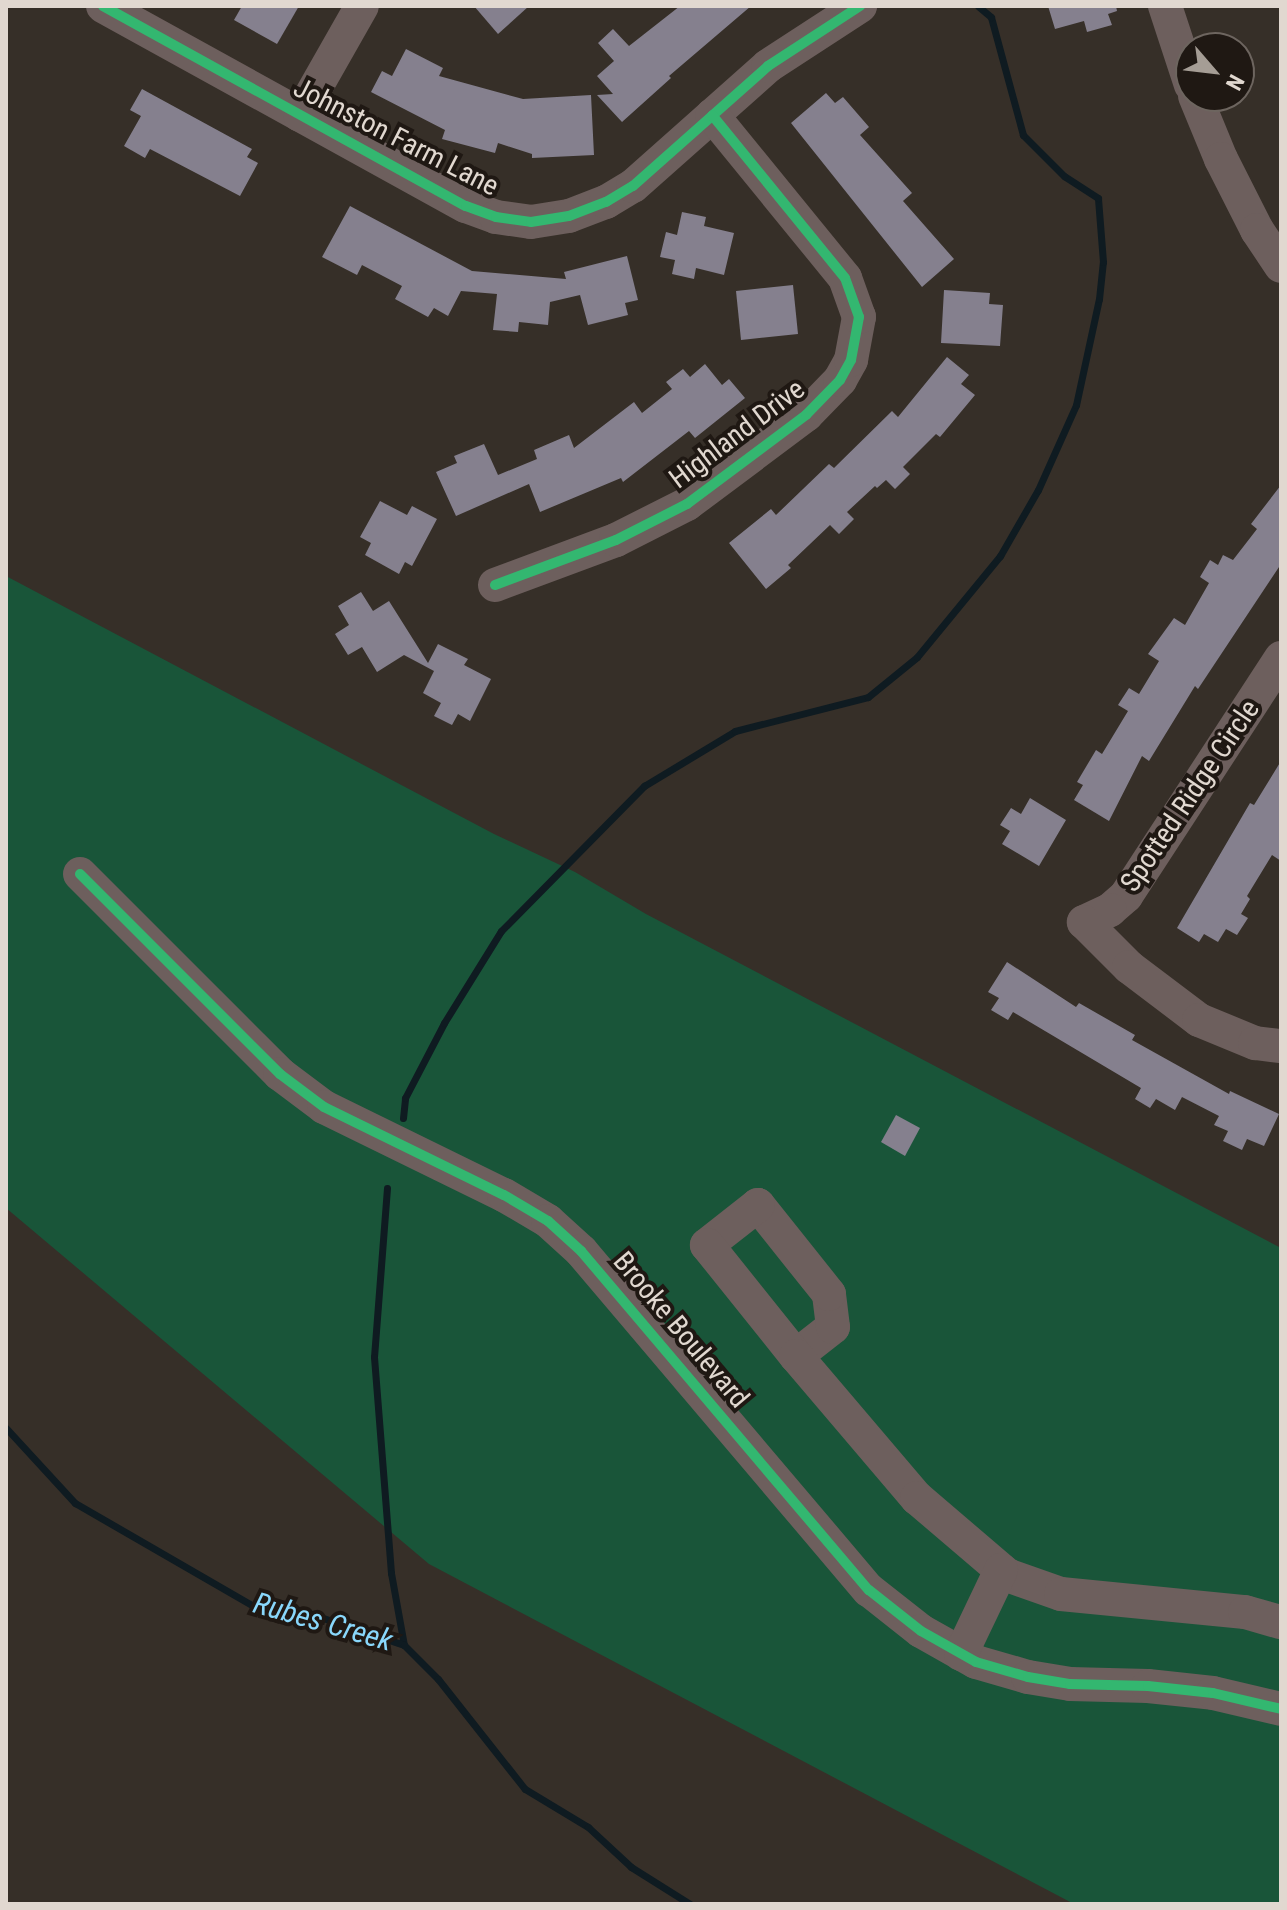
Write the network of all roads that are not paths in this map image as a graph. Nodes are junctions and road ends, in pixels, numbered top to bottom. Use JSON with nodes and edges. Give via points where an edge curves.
{"nodes":[{"id":1,"x":103,"y":6,"type":"edge"},
{"id":2,"x":362,"y":6,"type":"edge"},
{"id":3,"x":860,"y":6,"type":"edge"},
{"id":4,"x":1165,"y":6,"type":"edge"},
{"id":5,"x":1175,"y":36,"type":"edge"},
{"id":6,"x":1202,"y":112,"type":"edge"},
{"id":7,"x":300,"y":115,"type":"junction"},
{"id":8,"x":712,"y":115,"type":"junction"},
{"id":9,"x":1281,"y":266,"type":"edge"},
{"id":10,"x":495,"y":585,"type":"dead end"},
{"id":11,"x":1281,"y":658,"type":"edge"},
{"id":12,"x":80,"y":874,"type":"dead end"},
{"id":13,"x":1281,"y":1046,"type":"edge"},
{"id":14,"x":796,"y":1356,"type":"junction"},
{"id":15,"x":1001,"y":1570,"type":"junction"},
{"id":16,"x":1281,"y":1622,"type":"edge"},
{"id":17,"x":961,"y":1654,"type":"junction"},
{"id":18,"x":1281,"y":1709,"type":"edge"}],
"edges":[{"from":1,"to":7,"type":"street","name":"Johnston Farm Lane"},
{"from":2,"to":7,"type":"street"},
{"from":3,"to":8,"type":"street","name":"Johnston Farm Lane","via":[[768,66]]},
{"from":4,"to":5,"type":"street"},
{"from":6,"to":9,"type":"street","via":[[1257,230]]},
{"from":7,"to":8,"type":"street","name":"Johnston Farm Lane","via":[[466,206],[531,222],[606,202],[633,186]]},
{"from":8,"to":10,"type":"street","name":"Highland Drive","via":[[845,278],[859,317],[851,360],[840,380],[806,415],[687,504],[616,540]]},
{"from":11,"to":13,"type":"street","name":"Spotted Ridge Circle","via":[[1126,896],[1084,922],[1129,967],[1199,1020],[1255,1043]]},
{"from":12,"to":17,"type":"street","name":"Brooke Boulevard","via":[[280,1074],[324,1107],[548,1221],[615,1288],[869,1590]]},
{"from":14,"to":14,"type":"street","via":[[707,1245],[758,1205],[829,1294],[833,1327]]},
{"from":14,"to":15,"type":"street","via":[[917,1498]]},
{"from":15,"to":16,"type":"street","via":[[1061,1594],[1245,1612]]},
{"from":15,"to":17,"type":"street"},
{"from":17,"to":18,"type":"street","name":"Brooke Boulevard","via":[[1028,1677],[1213,1693]]}]}
